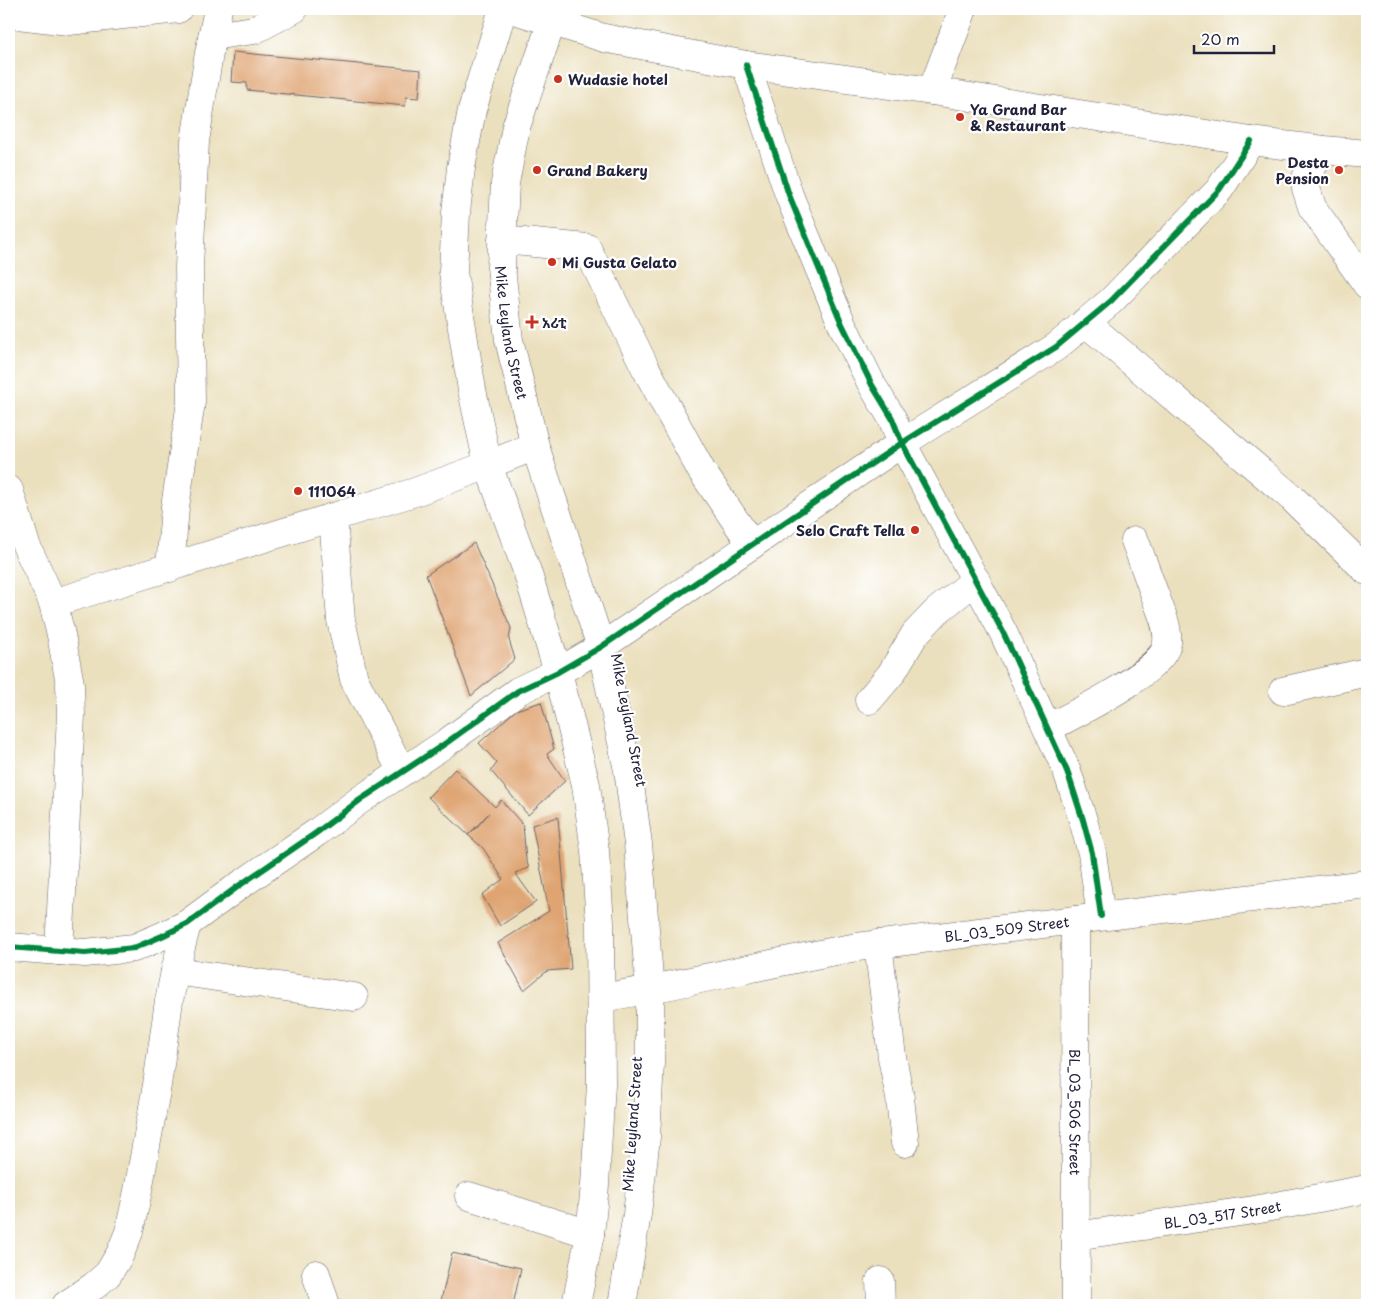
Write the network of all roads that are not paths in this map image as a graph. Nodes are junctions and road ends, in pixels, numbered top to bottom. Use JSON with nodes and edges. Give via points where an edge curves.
{"nodes":[{"id":1,"x":178,"y":9,"type":"edge"},
{"id":2,"x":218,"y":9,"type":"edge"},
{"id":3,"x":294,"y":9,"type":"edge"},
{"id":4,"x":503,"y":9,"type":"edge"},
{"id":5,"x":511,"y":9,"type":"edge"},
{"id":6,"x":963,"y":9,"type":"edge"},
{"id":7,"x":9,"y":14,"type":"edge"},
{"id":8,"x":554,"y":16,"type":"edge"},
{"id":9,"x":212,"y":36,"type":"junction"},
{"id":10,"x":746,"y":65,"type":"junction"},
{"id":11,"x":932,"y":91,"type":"junction"},
{"id":12,"x":1251,"y":141,"type":"junction"},
{"id":13,"x":1324,"y":150,"type":"junction"},
{"id":14,"x":1367,"y":154,"type":"edge"},
{"id":15,"x":502,"y":240,"type":"junction"},
{"id":16,"x":1367,"y":285,"type":"edge"},
{"id":17,"x":1085,"y":322,"type":"junction"},
{"id":18,"x":902,"y":443,"type":"junction"},
{"id":19,"x":535,"y":446,"type":"junction"},
{"id":20,"x":488,"y":465,"type":"junction"},
{"id":21,"x":9,"y":490,"type":"edge"},
{"id":22,"x":333,"y":517,"type":"junction"},
{"id":23,"x":1135,"y":541,"type":"dead end"},
{"id":24,"x":752,"y":545,"type":"junction"},
{"id":25,"x":18,"y":546,"type":"edge"},
{"id":26,"x":170,"y":568,"type":"junction"},
{"id":27,"x":1367,"y":571,"type":"edge"},
{"id":28,"x":976,"y":580,"type":"junction"},
{"id":29,"x":53,"y":603,"type":"junction"},
{"id":30,"x":601,"y":647,"type":"junction"},
{"id":31,"x":558,"y":672,"type":"junction"},
{"id":32,"x":1367,"y":672,"type":"edge"},
{"id":33,"x":1283,"y":691,"type":"dead end"},
{"id":34,"x":869,"y":700,"type":"dead end"},
{"id":35,"x":1048,"y":728,"type":"junction"},
{"id":36,"x":402,"y":772,"type":"junction"},
{"id":37,"x":1367,"y":884,"type":"edge"},
{"id":38,"x":1101,"y":916,"type":"junction"},
{"id":39,"x":1075,"y":920,"type":"junction"},
{"id":40,"x":187,"y":924,"type":"junction"},
{"id":41,"x":878,"y":944,"type":"junction"},
{"id":42,"x":9,"y":947,"type":"edge"},
{"id":43,"x":59,"y":951,"type":"junction"},
{"id":44,"x":175,"y":971,"type":"junction"},
{"id":45,"x":650,"y":990,"type":"junction"},
{"id":46,"x":354,"y":997,"type":"dead end"},
{"id":47,"x":601,"y":998,"type":"junction"},
{"id":48,"x":906,"y":1143,"type":"dead end"},
{"id":49,"x":1367,"y":1188,"type":"edge"},
{"id":50,"x":469,"y":1196,"type":"dead end"},
{"id":51,"x":590,"y":1234,"type":"junction"},
{"id":52,"x":1075,"y":1236,"type":"junction"},
{"id":53,"x":316,"y":1274,"type":"dead end"},
{"id":54,"x":66,"y":1305,"type":"edge"},
{"id":55,"x":326,"y":1305,"type":"edge"},
{"id":56,"x":576,"y":1305,"type":"edge"},
{"id":57,"x":622,"y":1305,"type":"edge"},
{"id":58,"x":1076,"y":1305,"type":"edge"}],
"edges":[{"from":1,"to":7,"type":"street","via":[[69,21]]},
{"from":2,"to":9,"type":"street"},
{"from":3,"to":9,"type":"street","via":[[254,30]]},
{"from":4,"to":20,"type":"street","via":[[472,110],[461,168],[453,272]]},
{"from":5,"to":8,"type":"street"},
{"from":6,"to":11,"type":"street"},
{"from":8,"to":10,"type":"street","via":[[604,38]]},
{"from":8,"to":15,"type":"street","name":"Mike Leyland Street","via":[[516,127],[504,183]]},
{"from":9,"to":26,"type":"street","via":[[195,141],[189,267],[191,402],[175,507]]},
{"from":10,"to":11,"type":"street"},
{"from":10,"to":18,"type":"street","via":[[789,195],[816,261],[842,324]]},
{"from":11,"to":12,"type":"street"},
{"from":12,"to":13,"type":"street"},
{"from":12,"to":17,"type":"street","via":[[1218,190],[1111,301]]},
{"from":13,"to":14,"type":"street"},
{"from":13,"to":16,"type":"street","via":[[1307,174],[1306,188],[1312,206]]},
{"from":15,"to":19,"type":"street","name":"Mike Leyland Street","via":[[501,267],[509,340]]},
{"from":15,"to":24,"type":"street","via":[[587,248],[645,366],[702,470]]},
{"from":17,"to":18,"type":"street","via":[[1056,347]]},
{"from":17,"to":27,"type":"street","via":[[1292,498]]},
{"from":18,"to":24,"type":"street"},
{"from":18,"to":28,"type":"street"},
{"from":19,"to":20,"type":"street"},
{"from":19,"to":30,"type":"street","name":"Mike Leyland Street"},
{"from":20,"to":22,"type":"street"},
{"from":20,"to":31,"type":"street","via":[[527,571]]},
{"from":21,"to":25,"type":"street"},
{"from":22,"to":26,"type":"street"},
{"from":22,"to":36,"type":"street","via":[[341,620],[354,679]]},
{"from":23,"to":35,"type":"street","via":[[1165,624],[1167,644],[1158,660],[1137,678]]},
{"from":24,"to":30,"type":"street"},
{"from":25,"to":29,"type":"street"},
{"from":26,"to":29,"type":"street"},
{"from":28,"to":34,"type":"street","via":[[937,611],[915,634],[891,674]]},
{"from":28,"to":35,"type":"street"},
{"from":29,"to":43,"type":"street","via":[[70,684],[72,715]]},
{"from":30,"to":31,"type":"street"},
{"from":30,"to":45,"type":"street","name":"Mike Leyland Street","via":[[628,770],[638,844]]},
{"from":31,"to":36,"type":"street","via":[[518,691]]},
{"from":31,"to":47,"type":"street","via":[[586,785],[595,851]]},
{"from":32,"to":33,"type":"street"},
{"from":35,"to":38,"type":"street","via":[[1084,820]]},
{"from":36,"to":40,"type":"street"},
{"from":37,"to":38,"type":"street","name":"BL_03_509 Street"},
{"from":38,"to":39,"type":"street","name":"BL_03_509 Street"},
{"from":39,"to":41,"type":"street","name":"BL_03_509 Street"},
{"from":39,"to":52,"type":"street","name":"BL_03_506 Street"},
{"from":40,"to":43,"type":"street","via":[[134,948],[86,953]]},
{"from":40,"to":44,"type":"street"},
{"from":41,"to":45,"type":"street","name":"BL_03_509 Street"},
{"from":41,"to":48,"type":"street"},
{"from":42,"to":43,"type":"street"},
{"from":44,"to":46,"type":"street"},
{"from":44,"to":54,"type":"street","via":[[129,1232],[108,1274]]},
{"from":45,"to":47,"type":"street","name":"BL_03_509 Street"},
{"from":45,"to":57,"type":"street","name":"Mike Leyland Street","via":[[646,1137]]},
{"from":47,"to":51,"type":"street","via":[[601,1084]]},
{"from":49,"to":52,"type":"street","name":"BL_03_517 Street","via":[[1254,1210]]},
{"from":50,"to":51,"type":"street"},
{"from":51,"to":56,"type":"street"},
{"from":52,"to":58,"type":"street","name":"BL_03_506 Street"},
{"from":53,"to":55,"type":"street"}]}
